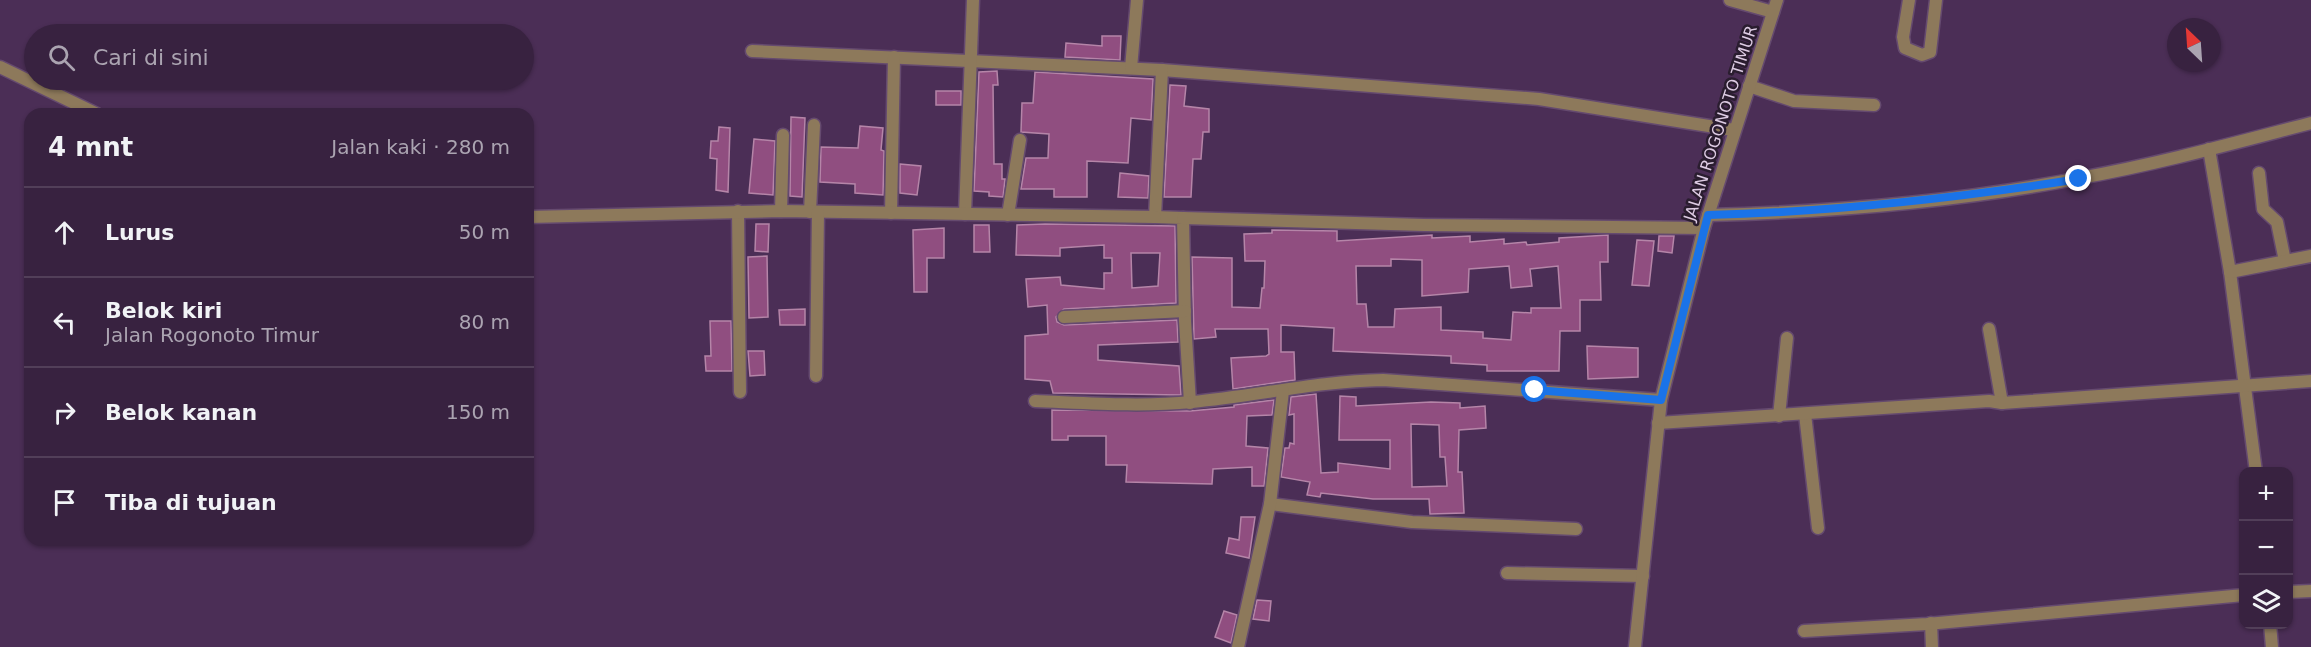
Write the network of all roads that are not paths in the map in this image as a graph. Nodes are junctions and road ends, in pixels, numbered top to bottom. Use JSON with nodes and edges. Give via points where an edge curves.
{"nodes":[{"id":1,"x":974,"y":0,"type":"edge"},
{"id":2,"x":1137,"y":0,"type":"edge"},
{"id":3,"x":1730,"y":0,"type":"edge"},
{"id":4,"x":1909,"y":0,"type":"edge"},
{"id":5,"x":1936,"y":0,"type":"edge"},
{"id":6,"x":1775,"y":6,"type":"edge"},
{"id":7,"x":752,"y":51,"type":"dead end"},
{"id":8,"x":894,"y":57,"type":"junction"},
{"id":9,"x":969,"y":61,"type":"junction"},
{"id":10,"x":0,"y":67,"type":"edge"},
{"id":11,"x":1131,"y":68,"type":"junction"},
{"id":12,"x":1162,"y":70,"type":"junction"},
{"id":13,"x":24,"y":79,"type":"edge"},
{"id":14,"x":1749,"y":86,"type":"junction"},
{"id":15,"x":47,"y":90,"type":"edge"},
{"id":16,"x":1874,"y":105,"type":"dead end"},
{"id":17,"x":85,"y":108,"type":"edge"},
{"id":18,"x":2311,"y":123,"type":"edge"},
{"id":19,"x":814,"y":124,"type":"dead end"},
{"id":20,"x":1734,"y":130,"type":"junction"},
{"id":21,"x":783,"y":135,"type":"dead end"},
{"id":22,"x":1020,"y":140,"type":"dead end"},
{"id":23,"x":2209,"y":149,"type":"junction"},
{"id":24,"x":2259,"y":172,"type":"dead end"},
{"id":25,"x":738,"y":211,"type":"junction"},
{"id":26,"x":782,"y":211,"type":"junction"},
{"id":27,"x":814,"y":212,"type":"junction"},
{"id":28,"x":891,"y":213,"type":"junction"},
{"id":29,"x":965,"y":214,"type":"junction"},
{"id":30,"x":1008,"y":215,"type":"junction"},
{"id":31,"x":1708,"y":215,"type":"junction"},
{"id":32,"x":534,"y":217,"type":"edge"},
{"id":33,"x":1155,"y":217,"type":"junction"},
{"id":34,"x":1183,"y":218,"type":"junction"},
{"id":35,"x":1704,"y":228,"type":"junction"},
{"id":36,"x":2311,"y":256,"type":"edge"},
{"id":37,"x":2285,"y":261,"type":"junction"},
{"id":38,"x":2230,"y":272,"type":"junction"},
{"id":39,"x":1185,"y":311,"type":"junction"},
{"id":40,"x":1064,"y":317,"type":"dead end"},
{"id":41,"x":1989,"y":329,"type":"dead end"},
{"id":42,"x":1787,"y":338,"type":"dead end"},
{"id":43,"x":816,"y":376,"type":"dead end"},
{"id":44,"x":2311,"y":381,"type":"edge"},
{"id":45,"x":2244,"y":386,"type":"junction"},
{"id":46,"x":1283,"y":391,"type":"junction"},
{"id":47,"x":740,"y":392,"type":"dead end"},
{"id":48,"x":1661,"y":400,"type":"junction"},
{"id":49,"x":1035,"y":401,"type":"dead end"},
{"id":50,"x":1190,"y":403,"type":"junction"},
{"id":51,"x":2002,"y":403,"type":"junction"},
{"id":52,"x":1805,"y":414,"type":"junction"},
{"id":53,"x":1779,"y":416,"type":"junction"},
{"id":54,"x":1658,"y":423,"type":"junction"},
{"id":55,"x":2255,"y":467,"type":"edge"},
{"id":56,"x":1270,"y":504,"type":"junction"},
{"id":57,"x":1818,"y":528,"type":"dead end"},
{"id":58,"x":1576,"y":529,"type":"dead end"},
{"id":59,"x":1508,"y":573,"type":"dead end"},
{"id":60,"x":1643,"y":576,"type":"junction"},
{"id":61,"x":2311,"y":591,"type":"edge"},
{"id":62,"x":2293,"y":592,"type":"edge"},
{"id":63,"x":2239,"y":596,"type":"edge"},
{"id":64,"x":1931,"y":623,"type":"junction"},
{"id":65,"x":2270,"y":629,"type":"edge"},
{"id":66,"x":1804,"y":631,"type":"dead end"},
{"id":67,"x":1238,"y":647,"type":"edge"},
{"id":68,"x":1635,"y":647,"type":"edge"},
{"id":69,"x":1932,"y":647,"type":"edge"},
{"id":70,"x":2272,"y":647,"type":"edge"}],
"edges":[{"from":1,"to":9,"type":"street"},
{"from":2,"to":11,"type":"street"},
{"from":3,"to":6,"type":"street"},
{"from":4,"to":5,"type":"street","via":[[1905,48],[1922,55],[1930,52]]},
{"from":6,"to":14,"type":"street","name":"JALAN ROGONOTO TIMUR"},
{"from":7,"to":8,"type":"street"},
{"from":8,"to":9,"type":"street"},
{"from":8,"to":28,"type":"street"},
{"from":9,"to":11,"type":"street"},
{"from":9,"to":29,"type":"street"},
{"from":10,"to":13,"type":"street"},
{"from":11,"to":12,"type":"street"},
{"from":12,"to":20,"type":"street","via":[[1539,99]]},
{"from":12,"to":33,"type":"street"},
{"from":14,"to":16,"type":"street","via":[[1794,102]]},
{"from":14,"to":20,"type":"street","name":"JALAN ROGONOTO TIMUR"},
{"from":15,"to":17,"type":"street"},
{"from":18,"to":23,"type":"street"},
{"from":19,"to":27,"type":"street"},
{"from":20,"to":31,"type":"street","name":"JALAN ROGONOTO TIMUR"},
{"from":21,"to":26,"type":"street"},
{"from":22,"to":30,"type":"street"},
{"from":23,"to":31,"type":"street","via":[[2079,179],[1978,195],[1851,208]]},
{"from":23,"to":38,"type":"street"},
{"from":24,"to":37,"type":"street","via":[[2263,209],[2277,222]]},
{"from":25,"to":26,"type":"street"},
{"from":25,"to":32,"type":"street"},
{"from":25,"to":47,"type":"street"},
{"from":26,"to":27,"type":"street"},
{"from":27,"to":28,"type":"street"},
{"from":27,"to":43,"type":"street"},
{"from":28,"to":29,"type":"street"},
{"from":29,"to":30,"type":"street"},
{"from":30,"to":33,"type":"street"},
{"from":31,"to":35,"type":"street","name":"JALAN ROGONOTO TIMUR"},
{"from":33,"to":34,"type":"street"},
{"from":34,"to":35,"type":"street"},
{"from":34,"to":39,"type":"street"},
{"from":35,"to":48,"type":"street","name":"JALAN ROGONOTO TIMUR"},
{"from":36,"to":37,"type":"street"},
{"from":37,"to":38,"type":"street"},
{"from":38,"to":45,"type":"street"},
{"from":39,"to":40,"type":"street"},
{"from":39,"to":50,"type":"street"},
{"from":41,"to":51,"type":"street"},
{"from":42,"to":53,"type":"street"},
{"from":44,"to":45,"type":"street"},
{"from":45,"to":51,"type":"street"},
{"from":45,"to":55,"type":"street"},
{"from":46,"to":48,"type":"street","via":[[1383,380]]},
{"from":46,"to":50,"type":"street"},
{"from":46,"to":56,"type":"street"},
{"from":48,"to":54,"type":"street","name":"JALAN ROGONOTO TIMUR"},
{"from":49,"to":50,"type":"street"},
{"from":51,"to":52,"type":"street"},
{"from":52,"to":53,"type":"street"},
{"from":52,"to":57,"type":"street"},
{"from":53,"to":54,"type":"street"},
{"from":54,"to":60,"type":"street","name":"JALAN ROGONOTO TIMUR"},
{"from":56,"to":58,"type":"street","via":[[1412,522]]},
{"from":56,"to":67,"type":"street"},
{"from":59,"to":60,"type":"street"},
{"from":60,"to":68,"type":"street","name":"JALAN ROGONOTO TIMUR"},
{"from":61,"to":62,"type":"street"},
{"from":63,"to":64,"type":"street"},
{"from":64,"to":66,"type":"street"},
{"from":64,"to":69,"type":"street"},
{"from":65,"to":70,"type":"street"}]}
